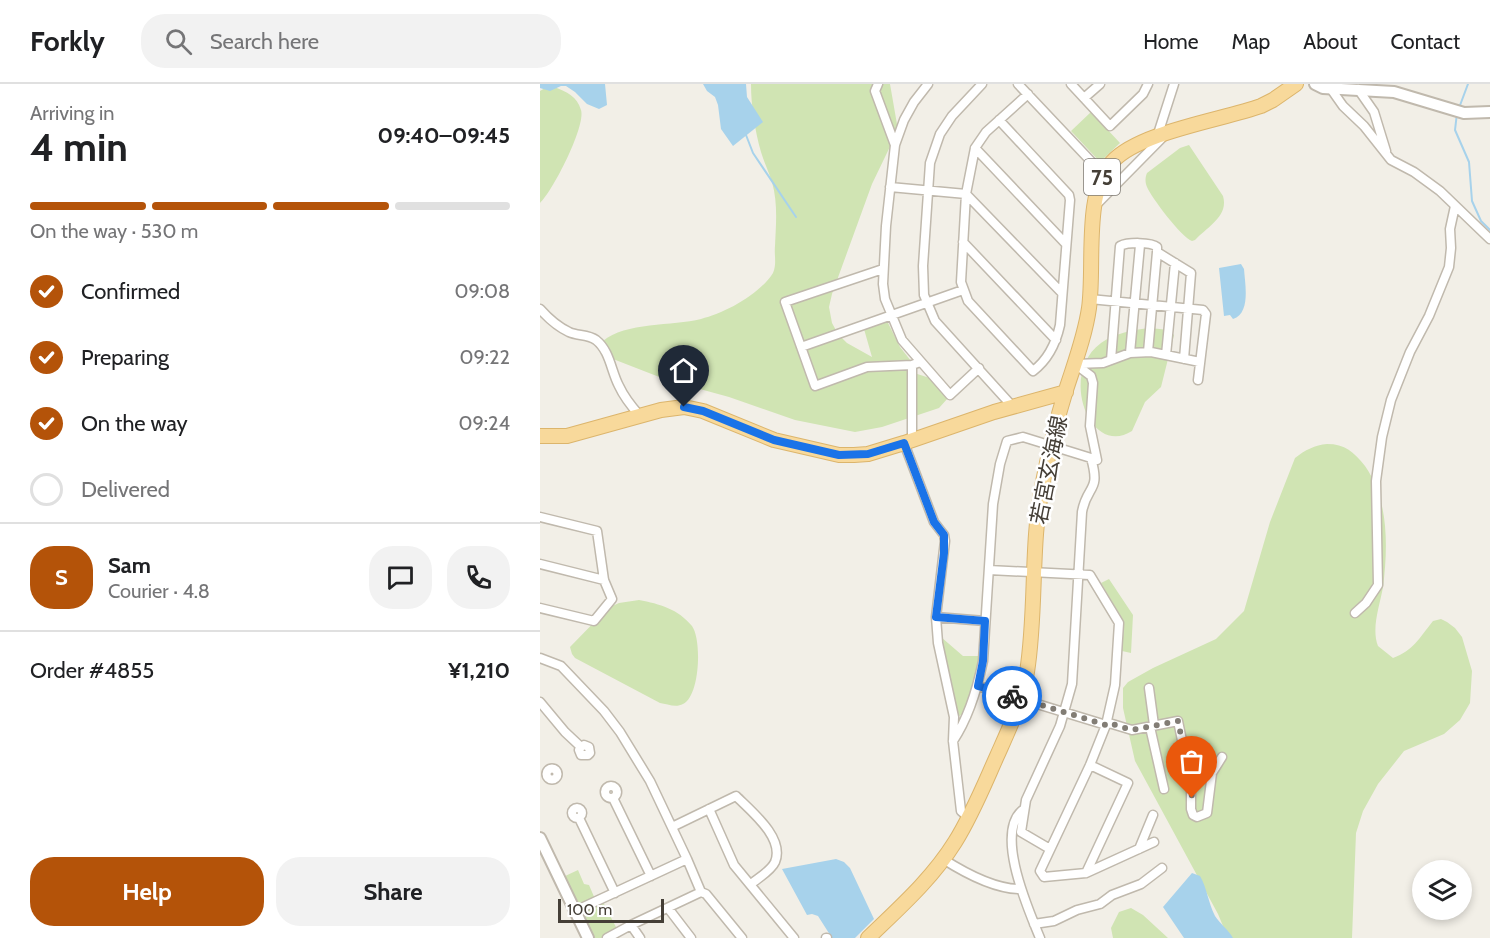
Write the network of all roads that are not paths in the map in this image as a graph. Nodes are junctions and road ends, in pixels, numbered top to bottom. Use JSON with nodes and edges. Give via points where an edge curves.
{"nodes":[{"id":1,"x":878,"y":84,"type":"edge"},
{"id":2,"x":928,"y":84,"type":"edge"},
{"id":3,"x":982,"y":84,"type":"edge"},
{"id":4,"x":1018,"y":84,"type":"edge"},
{"id":5,"x":1071,"y":84,"type":"edge"},
{"id":6,"x":1100,"y":84,"type":"edge"},
{"id":7,"x":1148,"y":84,"type":"edge"},
{"id":8,"x":1174,"y":84,"type":"edge"},
{"id":9,"x":1296,"y":84,"type":"edge"},
{"id":10,"x":1315,"y":84,"type":"edge"},
{"id":11,"x":1394,"y":88,"type":"edge"},
{"id":12,"x":1331,"y":89,"type":"junction"},
{"id":13,"x":1358,"y":89,"type":"junction"},
{"id":14,"x":1028,"y":94,"type":"junction"},
{"id":15,"x":1084,"y":98,"type":"junction"},
{"id":16,"x":1490,"y":112,"type":"edge"},
{"id":17,"x":999,"y":120,"type":"junction"},
{"id":18,"x":1162,"y":135,"type":"junction"},
{"id":19,"x":895,"y":145,"type":"junction"},
{"id":20,"x":975,"y":148,"type":"junction"},
{"id":21,"x":1387,"y":155,"type":"junction"},
{"id":22,"x":1103,"y":174,"type":"junction"},
{"id":23,"x":890,"y":187,"type":"junction"},
{"id":24,"x":929,"y":190,"type":"junction"},
{"id":25,"x":966,"y":194,"type":"junction"},
{"id":26,"x":1455,"y":206,"type":"junction"},
{"id":27,"x":1094,"y":207,"type":"junction"},
{"id":28,"x":1490,"y":239,"type":"edge"},
{"id":29,"x":963,"y":242,"type":"junction"},
{"id":30,"x":1066,"y":244,"type":"junction"},
{"id":31,"x":1140,"y":244,"type":"junction"},
{"id":32,"x":1157,"y":252,"type":"junction"},
{"id":33,"x":1175,"y":263,"type":"junction"},
{"id":34,"x":883,"y":269,"type":"junction"},
{"id":35,"x":963,"y":290,"type":"junction"},
{"id":36,"x":1062,"y":293,"type":"junction"},
{"id":37,"x":1090,"y":299,"type":"junction"},
{"id":38,"x":926,"y":302,"type":"junction"},
{"id":39,"x":1116,"y":302,"type":"junction"},
{"id":40,"x":1135,"y":303,"type":"junction"},
{"id":41,"x":1152,"y":305,"type":"junction"},
{"id":42,"x":1171,"y":307,"type":"junction"},
{"id":43,"x":540,"y":309,"type":"edge"},
{"id":44,"x":1188,"y":309,"type":"junction"},
{"id":45,"x":891,"y":315,"type":"junction"},
{"id":46,"x":1056,"y":340,"type":"junction"},
{"id":47,"x":801,"y":347,"type":"junction"},
{"id":48,"x":1148,"y":352,"type":"junction"},
{"id":49,"x":1130,"y":353,"type":"junction"},
{"id":50,"x":1166,"y":355,"type":"junction"},
{"id":51,"x":1184,"y":359,"type":"junction"},
{"id":52,"x":1111,"y":360,"type":"junction"},
{"id":53,"x":1200,"y":362,"type":"junction"},
{"id":54,"x":916,"y":364,"type":"junction"},
{"id":55,"x":1075,"y":364,"type":"junction"},
{"id":56,"x":979,"y":368,"type":"junction"},
{"id":57,"x":1198,"y":380,"type":"dead end"},
{"id":58,"x":1066,"y":392,"type":"junction"},
{"id":59,"x":1013,"y":407,"type":"junction"},
{"id":60,"x":640,"y":416,"type":"junction"},
{"id":61,"x":540,"y":436,"type":"edge"},
{"id":62,"x":908,"y":442,"type":"junction"},
{"id":63,"x":1052,"y":445,"type":"junction"},
{"id":64,"x":1097,"y":460,"type":"dead end"},
{"id":65,"x":540,"y":517,"type":"edge"},
{"id":66,"x":540,"y":564,"type":"edge"},
{"id":67,"x":989,"y":570,"type":"junction"},
{"id":68,"x":1034,"y":572,"type":"junction"},
{"id":69,"x":1080,"y":574,"type":"junction"},
{"id":70,"x":604,"y":580,"type":"junction"},
{"id":71,"x":540,"y":608,"type":"edge"},
{"id":72,"x":1355,"y":613,"type":"dead end"},
{"id":73,"x":936,"y":617,"type":"junction"},
{"id":74,"x":985,"y":621,"type":"junction"},
{"id":75,"x":540,"y":658,"type":"edge"},
{"id":76,"x":978,"y":686,"type":"junction"},
{"id":77,"x":1149,"y":688,"type":"dead end"},
{"id":78,"x":1021,"y":699,"type":"junction"},
{"id":79,"x":540,"y":702,"type":"edge"},
{"id":80,"x":1065,"y":712,"type":"junction"},
{"id":81,"x":1106,"y":725,"type":"junction"},
{"id":82,"x":1152,"y":726,"type":"junction"},
{"id":83,"x":953,"y":741,"type":"junction"},
{"id":84,"x":581,"y":747,"type":"dead end"},
{"id":85,"x":1222,"y":757,"type":"dead end"},
{"id":86,"x":540,"y":763,"type":"edge"},
{"id":87,"x":1090,"y":765,"type":"junction"},
{"id":88,"x":548,"y":771,"type":"dead end"},
{"id":89,"x":1164,"y":789,"type":"dead end"},
{"id":90,"x":613,"y":798,"type":"dead end"},
{"id":91,"x":709,"y":809,"type":"junction"},
{"id":92,"x":1024,"y":809,"type":"junction"},
{"id":93,"x":1153,"y":815,"type":"dead end"},
{"id":94,"x":968,"y":817,"type":"junction"},
{"id":95,"x":579,"y":818,"type":"dead end"},
{"id":96,"x":672,"y":827,"type":"junction"},
{"id":97,"x":540,"y":838,"type":"edge"},
{"id":98,"x":1154,"y":842,"type":"dead end"},
{"id":99,"x":1050,"y":849,"type":"junction"},
{"id":100,"x":1139,"y":849,"type":"junction"},
{"id":101,"x":687,"y":859,"type":"junction"},
{"id":102,"x":943,"y":859,"type":"junction"},
{"id":103,"x":1162,"y":868,"type":"dead end"},
{"id":104,"x":1086,"y":873,"type":"junction"},
{"id":105,"x":651,"y":876,"type":"junction"},
{"id":106,"x":751,"y":884,"type":"junction"},
{"id":107,"x":1020,"y":889,"type":"junction"},
{"id":108,"x":701,"y":892,"type":"junction"},
{"id":109,"x":615,"y":893,"type":"junction"},
{"id":110,"x":668,"y":908,"type":"junction"},
{"id":111,"x":575,"y":911,"type":"junction"},
{"id":112,"x":1034,"y":924,"type":"junction"},
{"id":113,"x":631,"y":925,"type":"junction"},
{"id":114,"x":588,"y":938,"type":"edge"},
{"id":115,"x":607,"y":938,"type":"edge"},
{"id":116,"x":640,"y":938,"type":"edge"},
{"id":117,"x":691,"y":938,"type":"edge"},
{"id":118,"x":742,"y":938,"type":"edge"},
{"id":119,"x":794,"y":938,"type":"edge"},
{"id":120,"x":868,"y":938,"type":"edge"},
{"id":121,"x":1040,"y":938,"type":"edge"}],
"edges":[{"from":1,"to":19,"type":"street","via":[[875,91]]},
{"from":2,"to":19,"type":"street","via":[[904,120]]},
{"from":3,"to":24,"type":"street","via":[[940,134],[930,163]]},
{"from":4,"to":14,"type":"street"},
{"from":5,"to":15,"type":"street"},
{"from":6,"to":15,"type":"street"},
{"from":7,"to":15,"type":"street","via":[[1143,94],[1110,126]]},
{"from":8,"to":18,"type":"street"},
{"from":9,"to":18,"type":"main road","name":"若宮玄海線","number":"75","via":[[1261,106]]},
{"from":10,"to":12,"type":"street"},
{"from":11,"to":13,"type":"street"},
{"from":11,"to":16,"type":"street","via":[[1464,113]]},
{"from":12,"to":13,"type":"street"},
{"from":12,"to":21,"type":"street"},
{"from":13,"to":21,"type":"street","via":[[1374,112]]},
{"from":14,"to":17,"type":"street"},
{"from":14,"to":22,"type":"street"},
{"from":17,"to":20,"type":"street"},
{"from":17,"to":30,"type":"street","via":[[1069,195]]},
{"from":18,"to":22,"type":"main road","name":"若宮玄海線","number":"75","via":[[1124,152]]},
{"from":18,"to":27,"type":"street"},
{"from":19,"to":23,"type":"street"},
{"from":20,"to":25,"type":"street"},
{"from":20,"to":30,"type":"street"},
{"from":21,"to":26,"type":"street"},
{"from":22,"to":27,"type":"main road","name":"若宮玄海線","number":"75"},
{"from":23,"to":24,"type":"street"},
{"from":23,"to":34,"type":"street"},
{"from":24,"to":25,"type":"street"},
{"from":24,"to":38,"type":"street","via":[[923,266]]},
{"from":25,"to":29,"type":"street"},
{"from":25,"to":36,"type":"street"},
{"from":26,"to":28,"type":"street"},
{"from":26,"to":72,"type":"street","via":[[1449,267],[1391,400],[1376,481],[1378,585]]},
{"from":27,"to":37,"type":"main road","name":"若宮玄海線","number":"75"},
{"from":29,"to":35,"type":"street"},
{"from":29,"to":46,"type":"street"},
{"from":30,"to":36,"type":"street"},
{"from":31,"to":32,"type":"street","via":[[1155,244]]},
{"from":31,"to":39,"type":"street","via":[[1120,246]]},
{"from":31,"to":40,"type":"street"},
{"from":32,"to":33,"type":"street"},
{"from":32,"to":41,"type":"street"},
{"from":33,"to":42,"type":"street"},
{"from":33,"to":44,"type":"street","via":[[1191,273]]},
{"from":34,"to":45,"type":"street","via":[[885,300]]},
{"from":34,"to":47,"type":"street","via":[[785,302]]},
{"from":35,"to":38,"type":"street"},
{"from":35,"to":46,"type":"street","via":[[968,301],[1033,371],[1042,364]]},
{"from":36,"to":46,"type":"street"},
{"from":37,"to":39,"type":"street"},
{"from":37,"to":55,"type":"main road","name":"若宮玄海線","number":"75"},
{"from":38,"to":45,"type":"street"},
{"from":38,"to":56,"type":"street","via":[[942,330]]},
{"from":39,"to":40,"type":"street"},
{"from":39,"to":52,"type":"street"},
{"from":40,"to":41,"type":"street"},
{"from":40,"to":49,"type":"street"},
{"from":41,"to":42,"type":"street"},
{"from":41,"to":48,"type":"street"},
{"from":42,"to":44,"type":"street"},
{"from":42,"to":50,"type":"street"},
{"from":43,"to":60,"type":"street","via":[[571,334],[595,339],[627,401]]},
{"from":44,"to":51,"type":"street"},
{"from":44,"to":53,"type":"street","via":[[1203,310],[1206,314]]},
{"from":45,"to":47,"type":"street"},
{"from":45,"to":54,"type":"street"},
{"from":47,"to":54,"type":"street","via":[[815,386],[867,367]]},
{"from":48,"to":49,"type":"street"},
{"from":48,"to":50,"type":"street"},
{"from":49,"to":52,"type":"street"},
{"from":50,"to":51,"type":"street"},
{"from":51,"to":53,"type":"street"},
{"from":52,"to":55,"type":"street"},
{"from":53,"to":57,"type":"street"},
{"from":54,"to":56,"type":"street","via":[[950,395]]},
{"from":54,"to":62,"type":"street"},
{"from":55,"to":58,"type":"main road","name":"若宮玄海線","number":"75"},
{"from":55,"to":64,"type":"street","via":[[1091,376],[1093,383],[1090,426]]},
{"from":56,"to":59,"type":"street"},
{"from":58,"to":59,"type":"main road"},
{"from":58,"to":63,"type":"main road","name":"若宮玄海線","number":"75"},
{"from":59,"to":62,"type":"main road"},
{"from":60,"to":61,"type":"main road","via":[[567,436]]},
{"from":60,"to":62,"type":"main road","via":[[693,408],[774,440],[839,455],[868,454]]},
{"from":62,"to":73,"type":"street","via":[[934,522],[944,535]]},
{"from":63,"to":67,"type":"street","via":[[1023,437],[1007,441],[993,504]]},
{"from":63,"to":68,"type":"main road","name":"若宮玄海線","number":"75","via":[[1043,483]]},
{"from":63,"to":69,"type":"street","via":[[1091,458],[1096,474],[1082,512]]},
{"from":65,"to":70,"type":"street","via":[[597,531]]},
{"from":66,"to":70,"type":"street"},
{"from":67,"to":68,"type":"street"},
{"from":67,"to":74,"type":"street"},
{"from":68,"to":69,"type":"street"},
{"from":68,"to":78,"type":"main road","name":"若宮玄海線","number":"75","via":[[1029,654]]},
{"from":69,"to":80,"type":"street","via":[[1074,664]]},
{"from":69,"to":81,"type":"street","via":[[1095,580],[1119,623],[1115,685]]},
{"from":70,"to":71,"type":"street","via":[[612,599],[594,621]]},
{"from":73,"to":74,"type":"street"},
{"from":73,"to":83,"type":"street","via":[[954,717]]},
{"from":74,"to":76,"type":"street"},
{"from":75,"to":96,"type":"street","via":[[561,666],[604,711],[632,749]]},
{"from":76,"to":78,"type":"street"},
{"from":76,"to":83,"type":"street"},
{"from":77,"to":82,"type":"street"},
{"from":78,"to":80,"type":"street"},
{"from":78,"to":94,"type":"main road","name":"若宮玄海線","number":"75"},
{"from":79,"to":84,"type":"street"},
{"from":80,"to":81,"type":"street"},
{"from":80,"to":92,"type":"street"},
{"from":81,"to":82,"type":"street","via":[[1132,730]]},
{"from":81,"to":87,"type":"street"},
{"from":82,"to":85,"type":"street","via":[[1178,721],[1193,815],[1207,813],[1212,773]]},
{"from":82,"to":89,"type":"street"},
{"from":83,"to":94,"type":"street","via":[[961,810]]},
{"from":86,"to":88,"type":"street"},
{"from":87,"to":99,"type":"street"},
{"from":87,"to":104,"type":"street","via":[[1128,783]]},
{"from":90,"to":105,"type":"street"},
{"from":91,"to":96,"type":"street"},
{"from":91,"to":106,"type":"street","via":[[735,865]]},
{"from":91,"to":106,"type":"street","via":[[736,796],[771,834],[777,856],[775,864]]},
{"from":92,"to":99,"type":"street","via":[[1022,832]]},
{"from":92,"to":107,"type":"street","via":[[1018,813],[1011,849]]},
{"from":93,"to":100,"type":"street"},
{"from":94,"to":102,"type":"main road","name":"若宮玄海線","number":"75"},
{"from":95,"to":109,"type":"street"},
{"from":96,"to":101,"type":"street"},
{"from":97,"to":111,"type":"street"},
{"from":98,"to":100,"type":"street"},
{"from":99,"to":104,"type":"street","via":[[1040,871],[1044,877]]},
{"from":100,"to":104,"type":"street"},
{"from":101,"to":105,"type":"street"},
{"from":101,"to":108,"type":"street"},
{"from":102,"to":107,"type":"street","via":[[986,881]]},
{"from":102,"to":120,"type":"main road","name":"若宮玄海線","number":"75"},
{"from":103,"to":112,"type":"street","via":[[1141,884],[1100,904]]},
{"from":105,"to":109,"type":"street"},
{"from":106,"to":119,"type":"street"},
{"from":107,"to":112,"type":"street"},
{"from":108,"to":110,"type":"street"},
{"from":108,"to":118,"type":"street"},
{"from":109,"to":111,"type":"street"},
{"from":110,"to":113,"type":"street"},
{"from":110,"to":117,"type":"street"},
{"from":111,"to":114,"type":"street"},
{"from":112,"to":121,"type":"street"},
{"from":113,"to":115,"type":"street"},
{"from":113,"to":116,"type":"street"}]}
